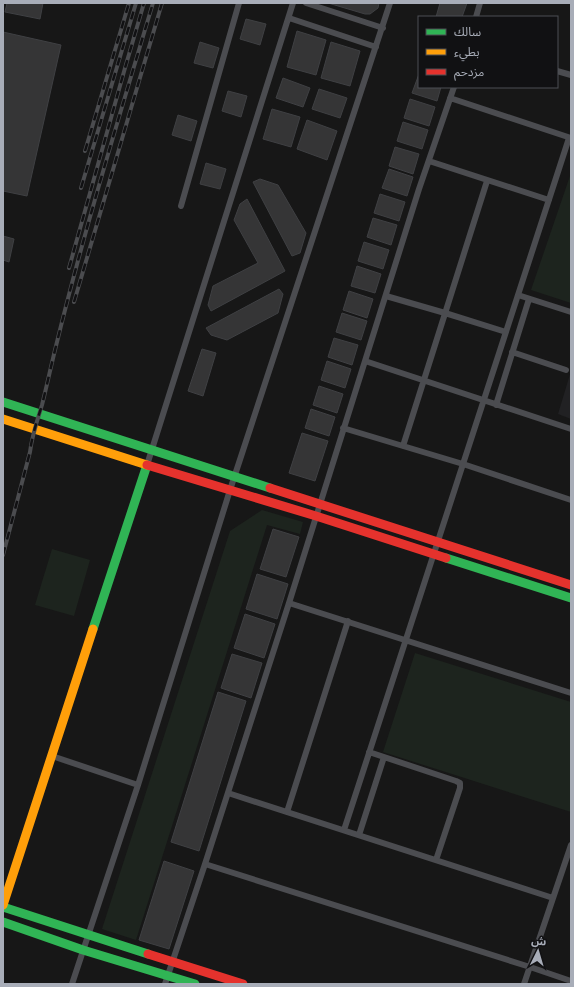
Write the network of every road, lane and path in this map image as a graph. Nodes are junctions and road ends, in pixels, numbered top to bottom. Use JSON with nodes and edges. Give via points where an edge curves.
{"nodes":[{"id":1,"x":239,"y":3,"type":"edge"},
{"id":2,"x":293,"y":3,"type":"edge"},
{"id":3,"x":306,"y":3,"type":"edge"},
{"id":4,"x":390,"y":3,"type":"edge"},
{"id":5,"x":480,"y":3,"type":"edge"},
{"id":6,"x":476,"y":16,"type":"edge"},
{"id":7,"x":289,"y":18,"type":"junction"},
{"id":8,"x":383,"y":28,"type":"junction"},
{"id":9,"x":376,"y":47,"type":"junction"},
{"id":10,"x":558,"y":71,"type":"edge"},
{"id":11,"x":571,"y":75,"type":"edge"},
{"id":12,"x":454,"y":88,"type":"edge"},
{"id":13,"x":450,"y":98,"type":"junction"},
{"id":14,"x":570,"y":138,"type":"edge"},
{"id":15,"x":429,"y":161,"type":"junction"},
{"id":16,"x":487,"y":181,"type":"junction"},
{"id":17,"x":549,"y":200,"type":"junction"},
{"id":18,"x":181,"y":206,"type":"dead end"},
{"id":19,"x":518,"y":295,"type":"junction"},
{"id":20,"x":386,"y":296,"type":"junction"},
{"id":21,"x":529,"y":299,"type":"junction"},
{"id":22,"x":571,"y":312,"type":"edge"},
{"id":23,"x":445,"y":313,"type":"junction"},
{"id":24,"x":506,"y":332,"type":"junction"},
{"id":25,"x":512,"y":352,"type":"junction"},
{"id":26,"x":365,"y":361,"type":"junction"},
{"id":27,"x":566,"y":370,"type":"dead end"},
{"id":28,"x":424,"y":381,"type":"junction"},
{"id":29,"x":484,"y":400,"type":"junction"},
{"id":30,"x":3,"y":402,"type":"edge"},
{"id":31,"x":496,"y":405,"type":"junction"},
{"id":32,"x":3,"y":419,"type":"edge"},
{"id":33,"x":344,"y":428,"type":"junction"},
{"id":34,"x":571,"y":429,"type":"edge"},
{"id":35,"x":403,"y":446,"type":"junction"},
{"id":36,"x":152,"y":450,"type":"junction"},
{"id":37,"x":463,"y":464,"type":"junction"},
{"id":38,"x":147,"y":465,"type":"junction"},
{"id":39,"x":235,"y":477,"type":"junction"},
{"id":40,"x":230,"y":490,"type":"junction"},
{"id":41,"x":571,"y":500,"type":"edge"},
{"id":42,"x":320,"y":504,"type":"junction"},
{"id":43,"x":316,"y":516,"type":"junction"},
{"id":44,"x":438,"y":542,"type":"junction"},
{"id":45,"x":434,"y":554,"type":"junction"},
{"id":46,"x":571,"y":585,"type":"edge"},
{"id":47,"x":571,"y":598,"type":"edge"},
{"id":48,"x":289,"y":602,"type":"junction"},
{"id":49,"x":348,"y":621,"type":"junction"},
{"id":50,"x":406,"y":640,"type":"junction"},
{"id":51,"x":571,"y":694,"type":"edge"},
{"id":52,"x":369,"y":752,"type":"junction"},
{"id":53,"x":52,"y":756,"type":"junction"},
{"id":54,"x":384,"y":757,"type":"junction"},
{"id":55,"x":138,"y":785,"type":"junction"},
{"id":56,"x":228,"y":793,"type":"junction"},
{"id":57,"x":287,"y":812,"type":"junction"},
{"id":58,"x":344,"y":830,"type":"junction"},
{"id":59,"x":359,"y":835,"type":"junction"},
{"id":60,"x":571,"y":845,"type":"edge"},
{"id":61,"x":436,"y":860,"type":"junction"},
{"id":62,"x":205,"y":864,"type":"junction"},
{"id":63,"x":553,"y":898,"type":"junction"},
{"id":64,"x":3,"y":906,"type":"edge"},
{"id":65,"x":3,"y":922,"type":"edge"},
{"id":66,"x":88,"y":934,"type":"junction"},
{"id":67,"x":83,"y":950,"type":"junction"},
{"id":68,"x":172,"y":961,"type":"junction"},
{"id":69,"x":530,"y":967,"type":"junction"},
{"id":70,"x":166,"y":980,"type":"edge"},
{"id":71,"x":571,"y":981,"type":"edge"},
{"id":72,"x":72,"y":984,"type":"edge"},
{"id":73,"x":195,"y":984,"type":"edge"},
{"id":74,"x":243,"y":984,"type":"edge"},
{"id":75,"x":524,"y":984,"type":"edge"}],
"edges":[{"from":1,"to":18,"type":"street"},
{"from":2,"to":7,"type":"street"},
{"from":3,"to":8,"type":"street"},
{"from":4,"to":8,"type":"street"},
{"from":5,"to":6,"type":"street"},
{"from":7,"to":9,"type":"street"},
{"from":7,"to":36,"type":"street"},
{"from":8,"to":9,"type":"street"},
{"from":9,"to":39,"type":"street"},
{"from":10,"to":11,"type":"street"},
{"from":12,"to":13,"type":"street"},
{"from":13,"to":14,"type":"street"},
{"from":13,"to":15,"type":"street"},
{"from":14,"to":17,"type":"street"},
{"from":15,"to":16,"type":"street"},
{"from":15,"to":20,"type":"street"},
{"from":16,"to":17,"type":"street"},
{"from":16,"to":23,"type":"street"},
{"from":17,"to":19,"type":"street"},
{"from":19,"to":21,"type":"street"},
{"from":19,"to":24,"type":"street"},
{"from":20,"to":23,"type":"street"},
{"from":20,"to":26,"type":"street"},
{"from":21,"to":22,"type":"street"},
{"from":21,"to":25,"type":"street"},
{"from":23,"to":24,"type":"street"},
{"from":23,"to":28,"type":"street"},
{"from":24,"to":29,"type":"street"},
{"from":25,"to":27,"type":"street"},
{"from":25,"to":31,"type":"street"},
{"from":26,"to":28,"type":"street"},
{"from":26,"to":33,"type":"street"},
{"from":28,"to":29,"type":"street"},
{"from":28,"to":35,"type":"street"},
{"from":29,"to":31,"type":"street"},
{"from":29,"to":37,"type":"street"},
{"from":30,"to":36,"type":"street"},
{"from":31,"to":34,"type":"street"},
{"from":32,"to":38,"type":"street"},
{"from":33,"to":35,"type":"street"},
{"from":33,"to":42,"type":"street"},
{"from":35,"to":37,"type":"street"},
{"from":36,"to":38,"type":"street"},
{"from":36,"to":39,"type":"street"},
{"from":37,"to":41,"type":"street"},
{"from":37,"to":44,"type":"street"},
{"from":38,"to":40,"type":"street"},
{"from":38,"to":53,"type":"street"},
{"from":39,"to":40,"type":"street"},
{"from":39,"to":42,"type":"street"},
{"from":40,"to":43,"type":"street"},
{"from":40,"to":55,"type":"street"},
{"from":42,"to":43,"type":"street"},
{"from":42,"to":44,"type":"street"},
{"from":43,"to":45,"type":"street"},
{"from":43,"to":48,"type":"street"},
{"from":44,"to":45,"type":"street"},
{"from":44,"to":46,"type":"street"},
{"from":45,"to":47,"type":"street"},
{"from":45,"to":50,"type":"street"},
{"from":48,"to":49,"type":"street"},
{"from":48,"to":56,"type":"street"},
{"from":49,"to":50,"type":"street"},
{"from":49,"to":57,"type":"street"},
{"from":50,"to":51,"type":"street"},
{"from":50,"to":52,"type":"street"},
{"from":52,"to":54,"type":"street"},
{"from":52,"to":58,"type":"street"},
{"from":53,"to":55,"type":"street"},
{"from":53,"to":64,"type":"street"},
{"from":54,"to":59,"type":"street"},
{"from":54,"to":61,"type":"street","via":[[460,783]]},
{"from":55,"to":66,"type":"street"},
{"from":56,"to":57,"type":"street"},
{"from":56,"to":62,"type":"street"},
{"from":57,"to":58,"type":"street"},
{"from":58,"to":59,"type":"street"},
{"from":59,"to":61,"type":"street"},
{"from":60,"to":63,"type":"street"},
{"from":61,"to":63,"type":"street"},
{"from":62,"to":68,"type":"street"},
{"from":62,"to":69,"type":"street"},
{"from":63,"to":69,"type":"street"},
{"from":64,"to":66,"type":"street"},
{"from":65,"to":67,"type":"street"},
{"from":66,"to":67,"type":"street"},
{"from":66,"to":68,"type":"street"},
{"from":67,"to":70,"type":"street"},
{"from":67,"to":72,"type":"street"},
{"from":68,"to":70,"type":"street"},
{"from":68,"to":74,"type":"street"},
{"from":69,"to":71,"type":"street"},
{"from":69,"to":75,"type":"street"},
{"from":70,"to":73,"type":"street"}]}
